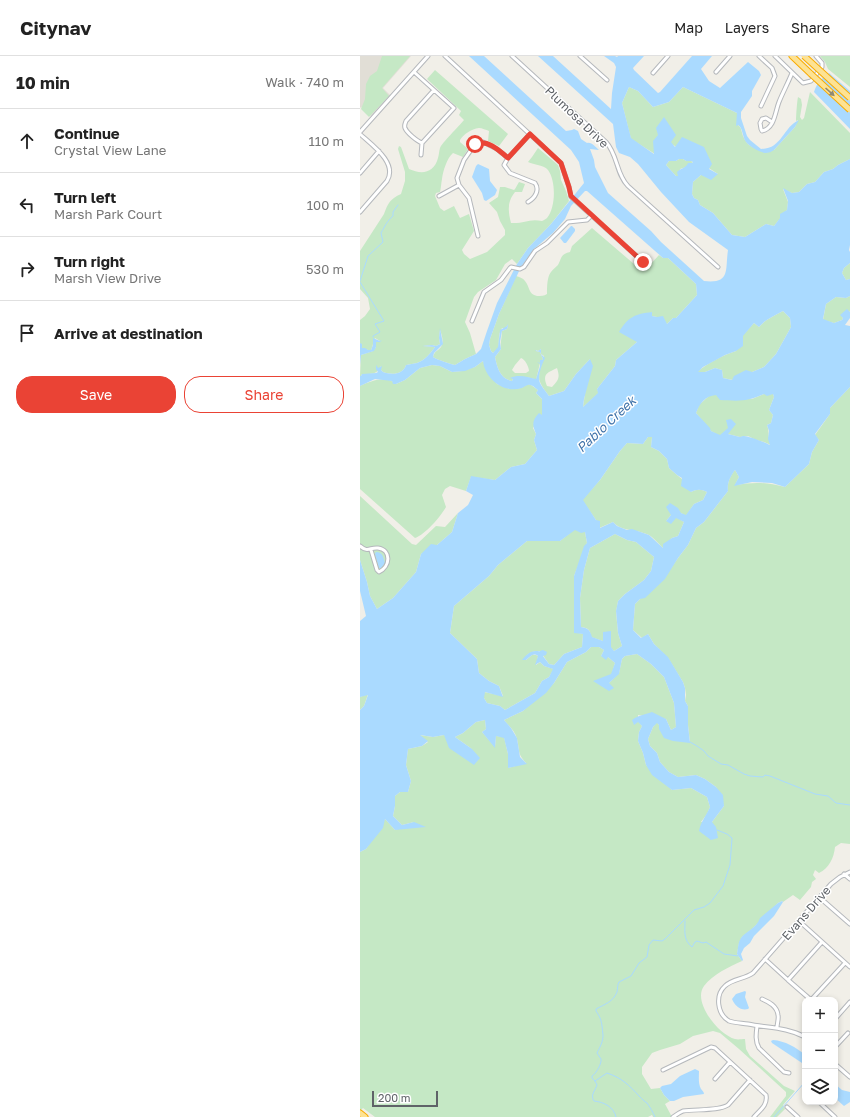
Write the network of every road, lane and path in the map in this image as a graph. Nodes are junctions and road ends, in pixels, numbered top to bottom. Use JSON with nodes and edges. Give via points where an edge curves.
{"nodes":[{"id":1,"x":428,"y":56,"type":"edge"},
{"id":2,"x":445,"y":56,"type":"edge"},
{"id":3,"x":512,"y":56,"type":"edge"},
{"id":4,"x":580,"y":56,"type":"edge"},
{"id":5,"x":668,"y":56,"type":"edge"},
{"id":6,"x":730,"y":56,"type":"edge"},
{"id":7,"x":759,"y":56,"type":"edge"},
{"id":8,"x":775,"y":56,"type":"edge"},
{"id":9,"x":792,"y":56,"type":"edge"},
{"id":10,"x":804,"y":56,"type":"edge"},
{"id":11,"x":816,"y":56,"type":"edge"},
{"id":12,"x":414,"y":72,"type":"junction"},
{"id":13,"x":716,"y":72,"type":"dead end"},
{"id":14,"x":653,"y":73,"type":"dead end"},
{"id":15,"x":792,"y":73,"type":"junction"},
{"id":16,"x":607,"y":80,"type":"dead end"},
{"id":17,"x":434,"y":90,"type":"junction"},
{"id":18,"x":850,"y":98,"type":"edge"},
{"id":19,"x":762,"y":106,"type":"dead end"},
{"id":20,"x":850,"y":110,"type":"edge"},
{"id":21,"x":772,"y":122,"type":"junction"},
{"id":22,"x":360,"y":133,"type":"edge"},
{"id":23,"x":530,"y":134,"type":"junction"},
{"id":24,"x":422,"y":143,"type":"junction"},
{"id":25,"x":379,"y":152,"type":"junction"},
{"id":26,"x":421,"y":155,"type":"dead end"},
{"id":27,"x":508,"y":158,"type":"junction"},
{"id":28,"x":360,"y":173,"type":"edge"},
{"id":29,"x":459,"y":185,"type":"junction"},
{"id":30,"x":439,"y":196,"type":"dead end"},
{"id":31,"x":528,"y":202,"type":"dead end"},
{"id":32,"x":360,"y":212,"type":"edge"},
{"id":33,"x":591,"y":216,"type":"junction"},
{"id":34,"x":478,"y":236,"type":"dead end"},
{"id":35,"x":643,"y":262,"type":"dead end"},
{"id":36,"x":718,"y":267,"type":"dead end"},
{"id":37,"x":472,"y":321,"type":"dead end"},
{"id":38,"x":360,"y":546,"type":"edge"},
{"id":39,"x":371,"y":550,"type":"junction"},
{"id":40,"x":850,"y":872,"type":"edge"},
{"id":41,"x":844,"y":874,"type":"junction"},
{"id":42,"x":850,"y":879,"type":"edge"},
{"id":43,"x":819,"y":897,"type":"junction"},
{"id":44,"x":799,"y":921,"type":"junction"},
{"id":45,"x":850,"y":924,"type":"edge"},
{"id":46,"x":822,"y":942,"type":"junction"},
{"id":47,"x":765,"y":959,"type":"junction"},
{"id":48,"x":845,"y":963,"type":"junction"},
{"id":49,"x":850,"y":967,"type":"edge"},
{"id":50,"x":788,"y":980,"type":"junction"},
{"id":51,"x":808,"y":997,"type":"edge"},
{"id":52,"x":814,"y":997,"type":"edge"},
{"id":53,"x":762,"y":999,"type":"dead end"},
{"id":54,"x":850,"y":1002,"type":"edge"},
{"id":55,"x":838,"y":1016,"type":"edge"},
{"id":56,"x":757,"y":1026,"type":"junction"},
{"id":57,"x":777,"y":1028,"type":"junction"},
{"id":58,"x":848,"y":1033,"type":"dead end"},
{"id":59,"x":802,"y":1036,"type":"edge"},
{"id":60,"x":838,"y":1044,"type":"edge"},
{"id":61,"x":730,"y":1062,"type":"junction"},
{"id":62,"x":838,"y":1066,"type":"edge"},
{"id":63,"x":663,"y":1070,"type":"dead end"},
{"id":64,"x":789,"y":1073,"type":"dead end"},
{"id":65,"x":850,"y":1075,"type":"edge"},
{"id":66,"x":715,"y":1079,"type":"dead end"},
{"id":67,"x":750,"y":1080,"type":"junction"},
{"id":68,"x":822,"y":1105,"type":"edge"},
{"id":69,"x":787,"y":1107,"type":"dead end"},
{"id":70,"x":360,"y":1114,"type":"edge"},
{"id":71,"x":796,"y":1116,"type":"edge"},
{"id":72,"x":365,"y":1117,"type":"edge"},
{"id":73,"x":673,"y":1117,"type":"edge"},
{"id":74,"x":754,"y":1117,"type":"edge"},
{"id":75,"x":835,"y":1117,"type":"edge"}],
"edges":[{"from":1,"to":12,"type":"street"},
{"from":2,"to":23,"type":"street"},
{"from":3,"to":36,"type":"street","name":"Plumosa Drive","via":[[609,144],[628,186]]},
{"from":4,"to":16,"type":"street"},
{"from":5,"to":14,"type":"street"},
{"from":6,"to":13,"type":"street"},
{"from":7,"to":19,"type":"street","via":[[772,68],[775,76]]},
{"from":8,"to":15,"type":"street"},
{"from":9,"to":20,"type":"highway","one_way":true,"bridge":true},
{"from":10,"to":18,"type":"highway","bridge":true},
{"from":11,"to":15,"type":"street","via":[[822,67],[811,81],[803,83]]},
{"from":12,"to":17,"type":"street"},
{"from":12,"to":22,"type":"street"},
{"from":15,"to":21,"type":"street"},
{"from":17,"to":24,"type":"street","via":[[405,125],[406,130]]},
{"from":17,"to":24,"type":"street","via":[[454,108]]},
{"from":21,"to":21,"type":"street","via":[[766,130],[761,129],[762,119],[766,118]]},
{"from":22,"to":25,"type":"street"},
{"from":23,"to":27,"type":"street"},
{"from":23,"to":33,"type":"street","via":[[561,163],[571,196]]},
{"from":24,"to":26,"type":"street"},
{"from":25,"to":28,"type":"street"},
{"from":25,"to":32,"type":"street","via":[[386,160],[390,174]]},
{"from":27,"to":29,"type":"street","via":[[497,148],[483,142],[477,143],[460,168],[456,178]]},
{"from":27,"to":31,"type":"street","via":[[504,166],[508,171],[537,186],[535,196]]},
{"from":29,"to":30,"type":"street"},
{"from":29,"to":34,"type":"street","via":[[469,198]]},
{"from":33,"to":35,"type":"street"},
{"from":33,"to":37,"type":"street","via":[[586,220],[568,222],[535,251],[524,268],[510,268],[497,284],[484,292]]},
{"from":38,"to":39,"type":"street"},
{"from":39,"to":39,"type":"street","via":[[379,548],[388,559],[386,567],[379,572],[376,570]]},
{"from":40,"to":41,"type":"street","name":"Evans Drive"},
{"from":41,"to":42,"type":"street"},
{"from":41,"to":43,"type":"street","name":"Evans Drive"},
{"from":43,"to":44,"type":"street","name":"Evans Drive"},
{"from":43,"to":45,"type":"street"},
{"from":44,"to":46,"type":"street"},
{"from":44,"to":47,"type":"street","name":"Evans Drive"},
{"from":46,"to":48,"type":"street"},
{"from":46,"to":50,"type":"street"},
{"from":47,"to":50,"type":"street"},
{"from":47,"to":56,"type":"street","name":"Evans Drive","via":[[750,975],[725,986],[718,999],[720,1010],[726,1018]]},
{"from":48,"to":49,"type":"street"},
{"from":48,"to":52,"type":"street"},
{"from":50,"to":51,"type":"street"},
{"from":53,"to":57,"type":"street","via":[[777,1010]]},
{"from":54,"to":55,"type":"street"},
{"from":56,"to":57,"type":"street"},
{"from":56,"to":64,"type":"street","via":[[755,1037],[759,1048],[784,1072]]},
{"from":57,"to":59,"type":"street"},
{"from":58,"to":60,"type":"street"},
{"from":61,"to":63,"type":"street","via":[[711,1047]]},
{"from":61,"to":66,"type":"street"},
{"from":61,"to":67,"type":"street"},
{"from":62,"to":65,"type":"street"},
{"from":67,"to":73,"type":"street","via":[[723,1108],[684,1111]]},
{"from":67,"to":74,"type":"street","via":[[767,1099],[766,1104]]},
{"from":68,"to":75,"type":"street"},
{"from":69,"to":71,"type":"street"},
{"from":70,"to":72,"type":"highway"}]}
